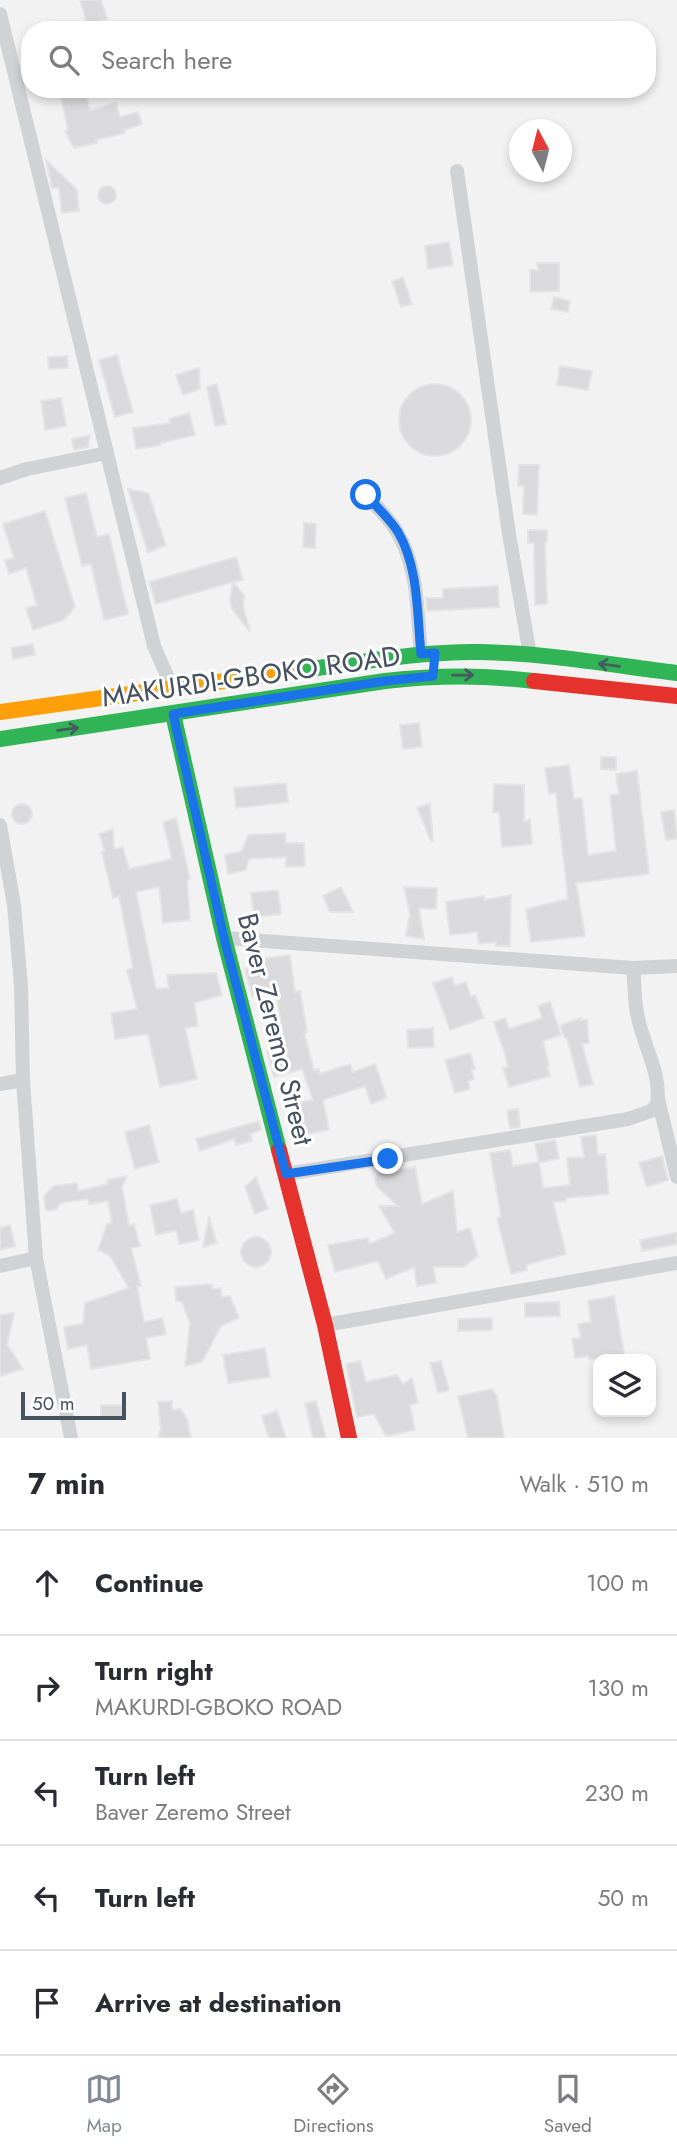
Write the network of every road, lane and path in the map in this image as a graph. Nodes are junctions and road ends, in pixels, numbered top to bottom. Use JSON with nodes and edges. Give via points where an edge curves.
{"nodes":[{"id":1,"x":0,"y":14,"type":"edge"},
{"id":2,"x":457,"y":171,"type":"dead end"},
{"id":3,"x":107,"y":453,"type":"junction"},
{"id":4,"x":0,"y":478,"type":"edge"},
{"id":5,"x":366,"y":495,"type":"dead end"},
{"id":6,"x":428,"y":654,"type":"junction"},
{"id":7,"x":530,"y":655,"type":"junction"},
{"id":8,"x":677,"y":673,"type":"edge"},
{"id":9,"x":433,"y":676,"type":"junction"},
{"id":10,"x":172,"y":687,"type":"junction"},
{"id":11,"x":677,"y":696,"type":"edge"},
{"id":12,"x":0,"y":712,"type":"edge"},
{"id":13,"x":173,"y":714,"type":"junction"},
{"id":14,"x":0,"y":739,"type":"edge"},
{"id":15,"x":0,"y":825,"type":"edge"},
{"id":16,"x":224,"y":938,"type":"junction"},
{"id":17,"x":677,"y":966,"type":"edge"},
{"id":18,"x":633,"y":968,"type":"junction"},
{"id":19,"x":23,"y":1080,"type":"junction"},
{"id":20,"x":0,"y":1084,"type":"edge"},
{"id":21,"x":658,"y":1099,"type":"junction"},
{"id":22,"x":286,"y":1174,"type":"junction"},
{"id":23,"x":677,"y":1177,"type":"edge"},
{"id":24,"x":36,"y":1258,"type":"junction"},
{"id":25,"x":677,"y":1263,"type":"edge"},
{"id":26,"x":0,"y":1266,"type":"edge"},
{"id":27,"x":325,"y":1325,"type":"junction"},
{"id":28,"x":71,"y":1438,"type":"edge"},
{"id":29,"x":349,"y":1438,"type":"edge"}],
"edges":[{"from":1,"to":3,"type":"street"},
{"from":2,"to":7,"type":"street"},
{"from":3,"to":4,"type":"street"},
{"from":3,"to":10,"type":"street","via":[[155,646]]},
{"from":5,"to":6,"type":"street","via":[[391,523],[409,559]]},
{"from":6,"to":7,"type":"main road"},
{"from":6,"to":9,"type":"main road"},
{"from":6,"to":10,"type":"main road"},
{"from":8,"to":7,"type":"main road","one_way":true},
{"from":9,"to":11,"type":"main road","name":"MAKURDI-GBOKO ROAD","one_way":true,"via":[[492,676]]},
{"from":9,"to":13,"type":"main road","name":"MAKURDI-GBOKO ROAD"},
{"from":10,"to":12,"type":"main road"},
{"from":14,"to":13,"type":"main road","name":"MAKURDI-GBOKO ROAD","one_way":true},
{"from":13,"to":16,"type":"main road","name":"Baver Zeremo Street"},
{"from":15,"to":19,"type":"street","via":[[14,905]]},
{"from":16,"to":18,"type":"street"},
{"from":16,"to":22,"type":"main road","name":"Baver Zeremo Street"},
{"from":17,"to":18,"type":"street"},
{"from":18,"to":21,"type":"street","via":[[638,1018],[652,1058]]},
{"from":19,"to":20,"type":"street"},
{"from":19,"to":24,"type":"street"},
{"from":21,"to":22,"type":"street","via":[[651,1111],[628,1119]]},
{"from":21,"to":23,"type":"street"},
{"from":22,"to":27,"type":"main road","name":"Baver Zeremo Street"},
{"from":24,"to":26,"type":"street"},
{"from":24,"to":28,"type":"street"},
{"from":25,"to":27,"type":"street"},
{"from":27,"to":29,"type":"main road","name":"Baver Zeremo Street"}]}
